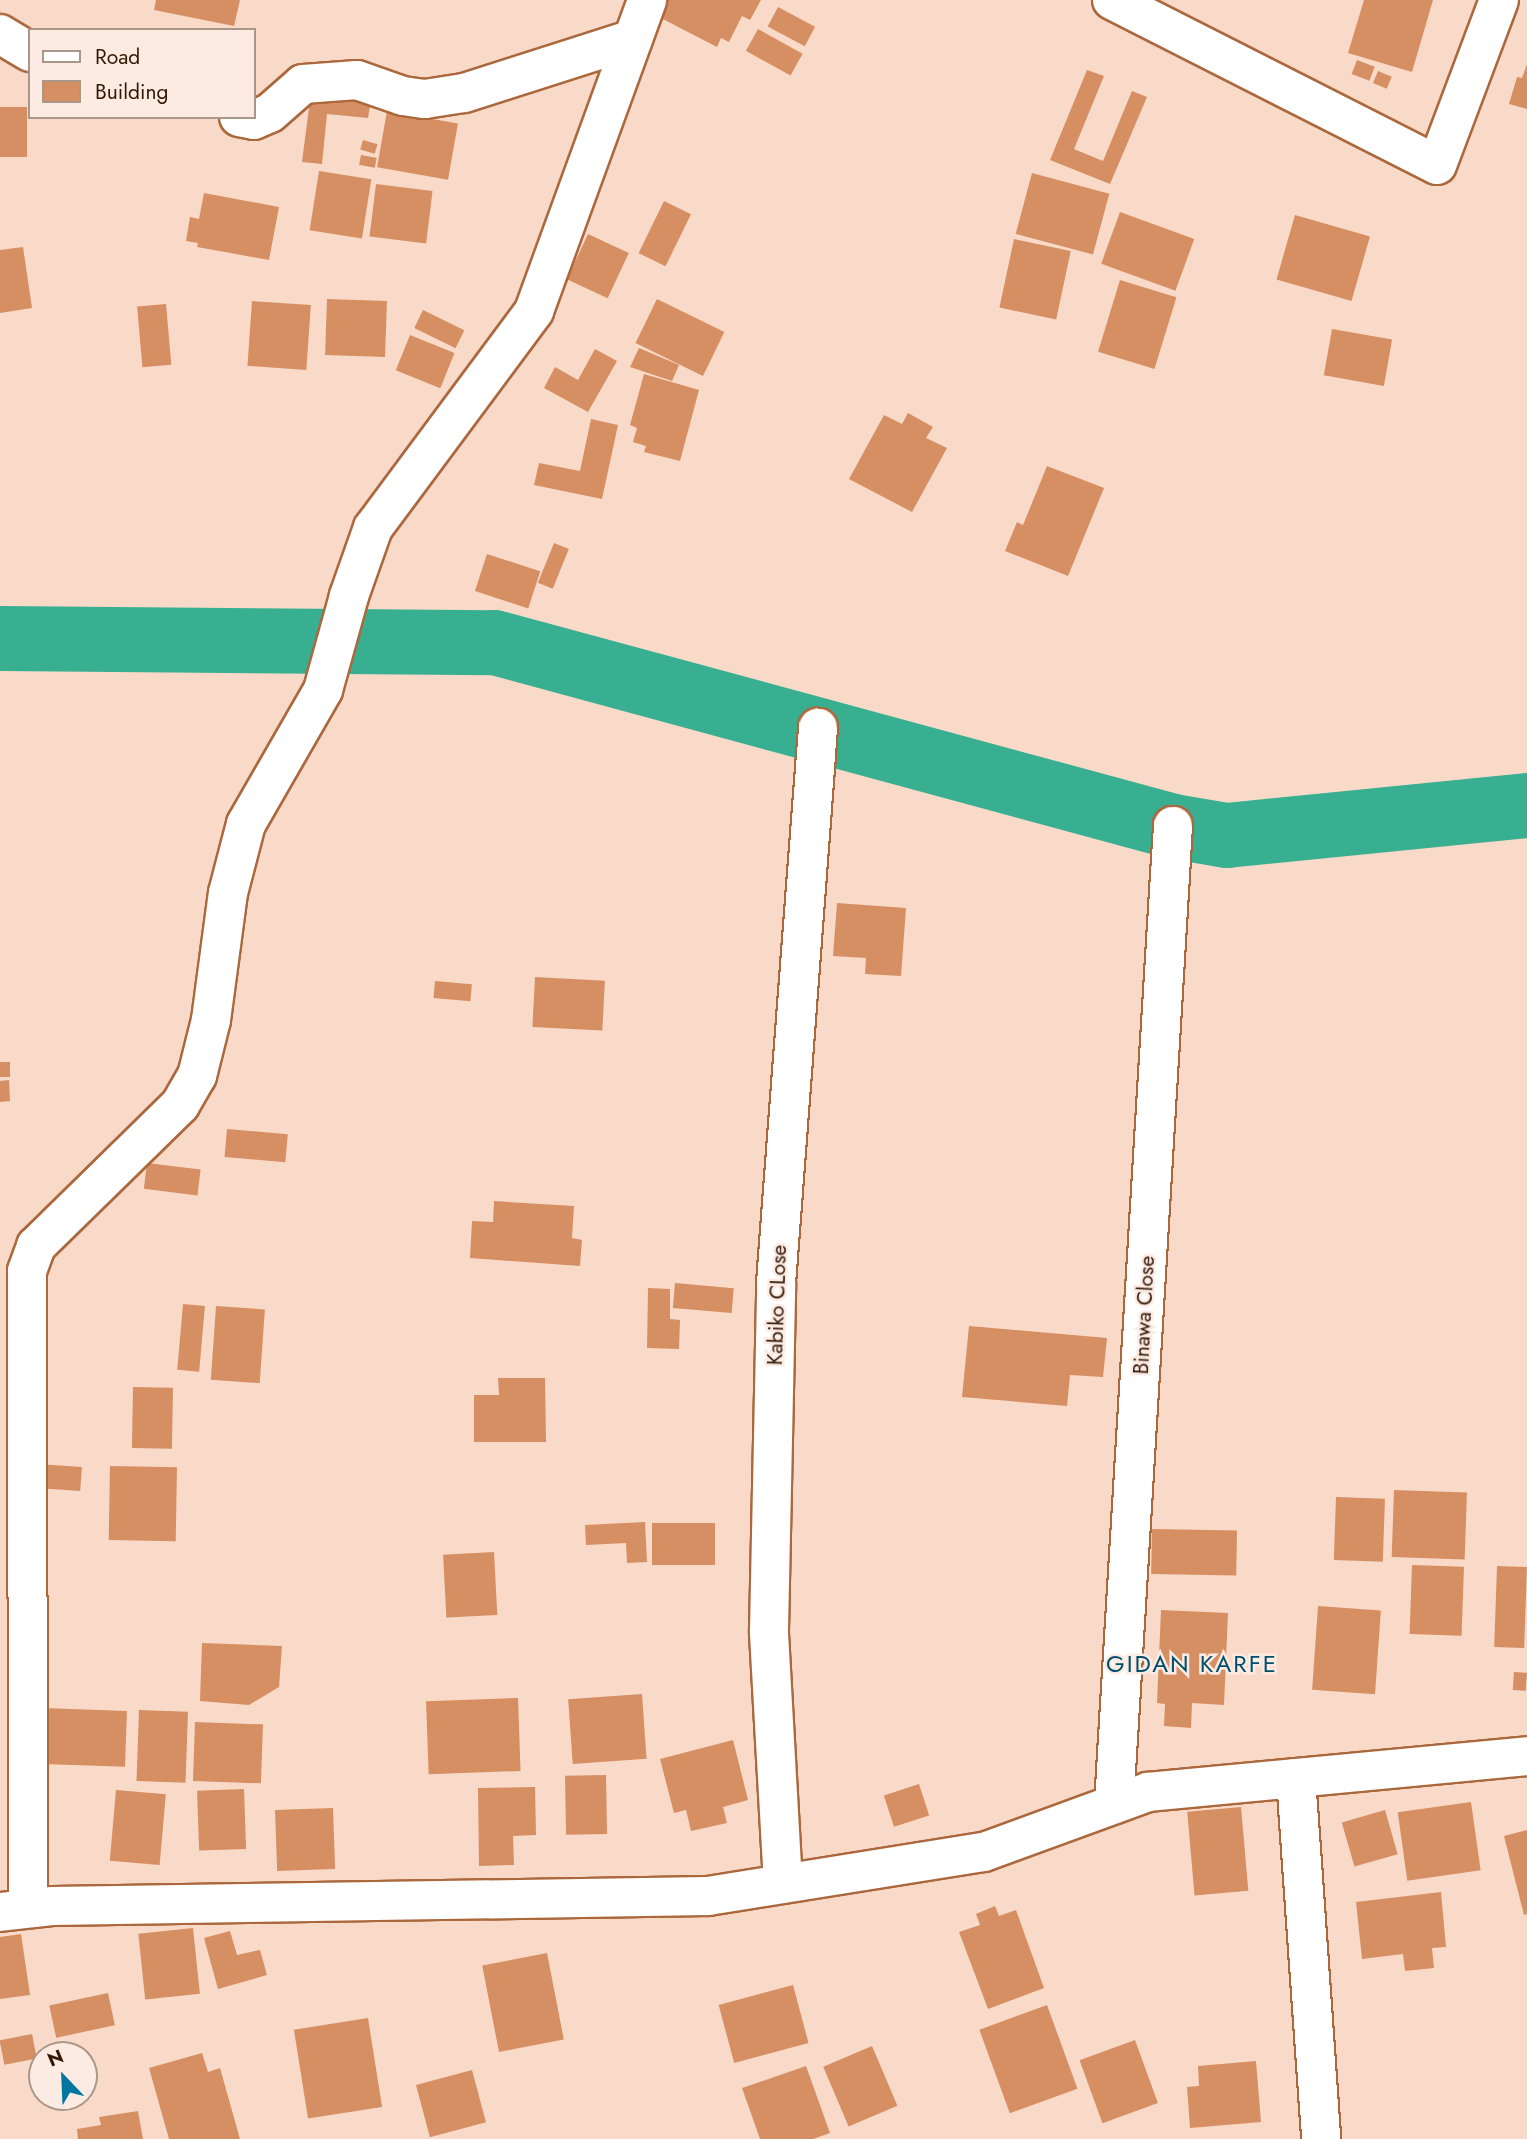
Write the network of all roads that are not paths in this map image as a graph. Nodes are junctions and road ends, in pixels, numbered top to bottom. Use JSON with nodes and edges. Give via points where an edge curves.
{"nodes":[{"id":1,"x":647,"y":0,"type":"edge"},
{"id":2,"x":1112,"y":0,"type":"edge"},
{"id":3,"x":1499,"y":0,"type":"edge"},
{"id":4,"x":0,"y":34,"type":"edge"},
{"id":5,"x":633,"y":39,"type":"junction"},
{"id":6,"x":28,"y":51,"type":"edge"},
{"id":7,"x":249,"y":119,"type":"edge"},
{"id":8,"x":818,"y":728,"type":"dead end"},
{"id":9,"x":1173,"y":826,"type":"dead end"},
{"id":10,"x":1527,"y":1756,"type":"edge"},
{"id":11,"x":1296,"y":1778,"type":"junction"},
{"id":12,"x":1114,"y":1804,"type":"junction"},
{"id":13,"x":783,"y":1884,"type":"junction"},
{"id":14,"x":14,"y":1910,"type":"edge"},
{"id":15,"x":1321,"y":2139,"type":"edge"}],
"edges":[{"from":1,"to":5,"type":"street"},
{"from":2,"to":3,"type":"street","via":[[1437,165]]},
{"from":4,"to":6,"type":"street"},
{"from":5,"to":7,"type":"street","via":[[464,93],[425,99],[357,80],[303,84],[270,113]]},
{"from":5,"to":14,"type":"street","via":[[534,311],[373,528],[323,690],[246,824],[228,893],[211,1020],[197,1076],[180,1105],[36,1246],[27,1271]]},
{"from":8,"to":13,"type":"street","name":"Kabiko CLose","via":[[776,1283],[768,1630]]},
{"from":9,"to":12,"type":"street","name":"Binawa Close"},
{"from":10,"to":11,"type":"street"},
{"from":11,"to":12,"type":"street","via":[[1148,1792]]},
{"from":11,"to":15,"type":"street"},
{"from":12,"to":13,"type":"street","via":[[984,1852]]},
{"from":13,"to":14,"type":"street","via":[[708,1896]]}]}
